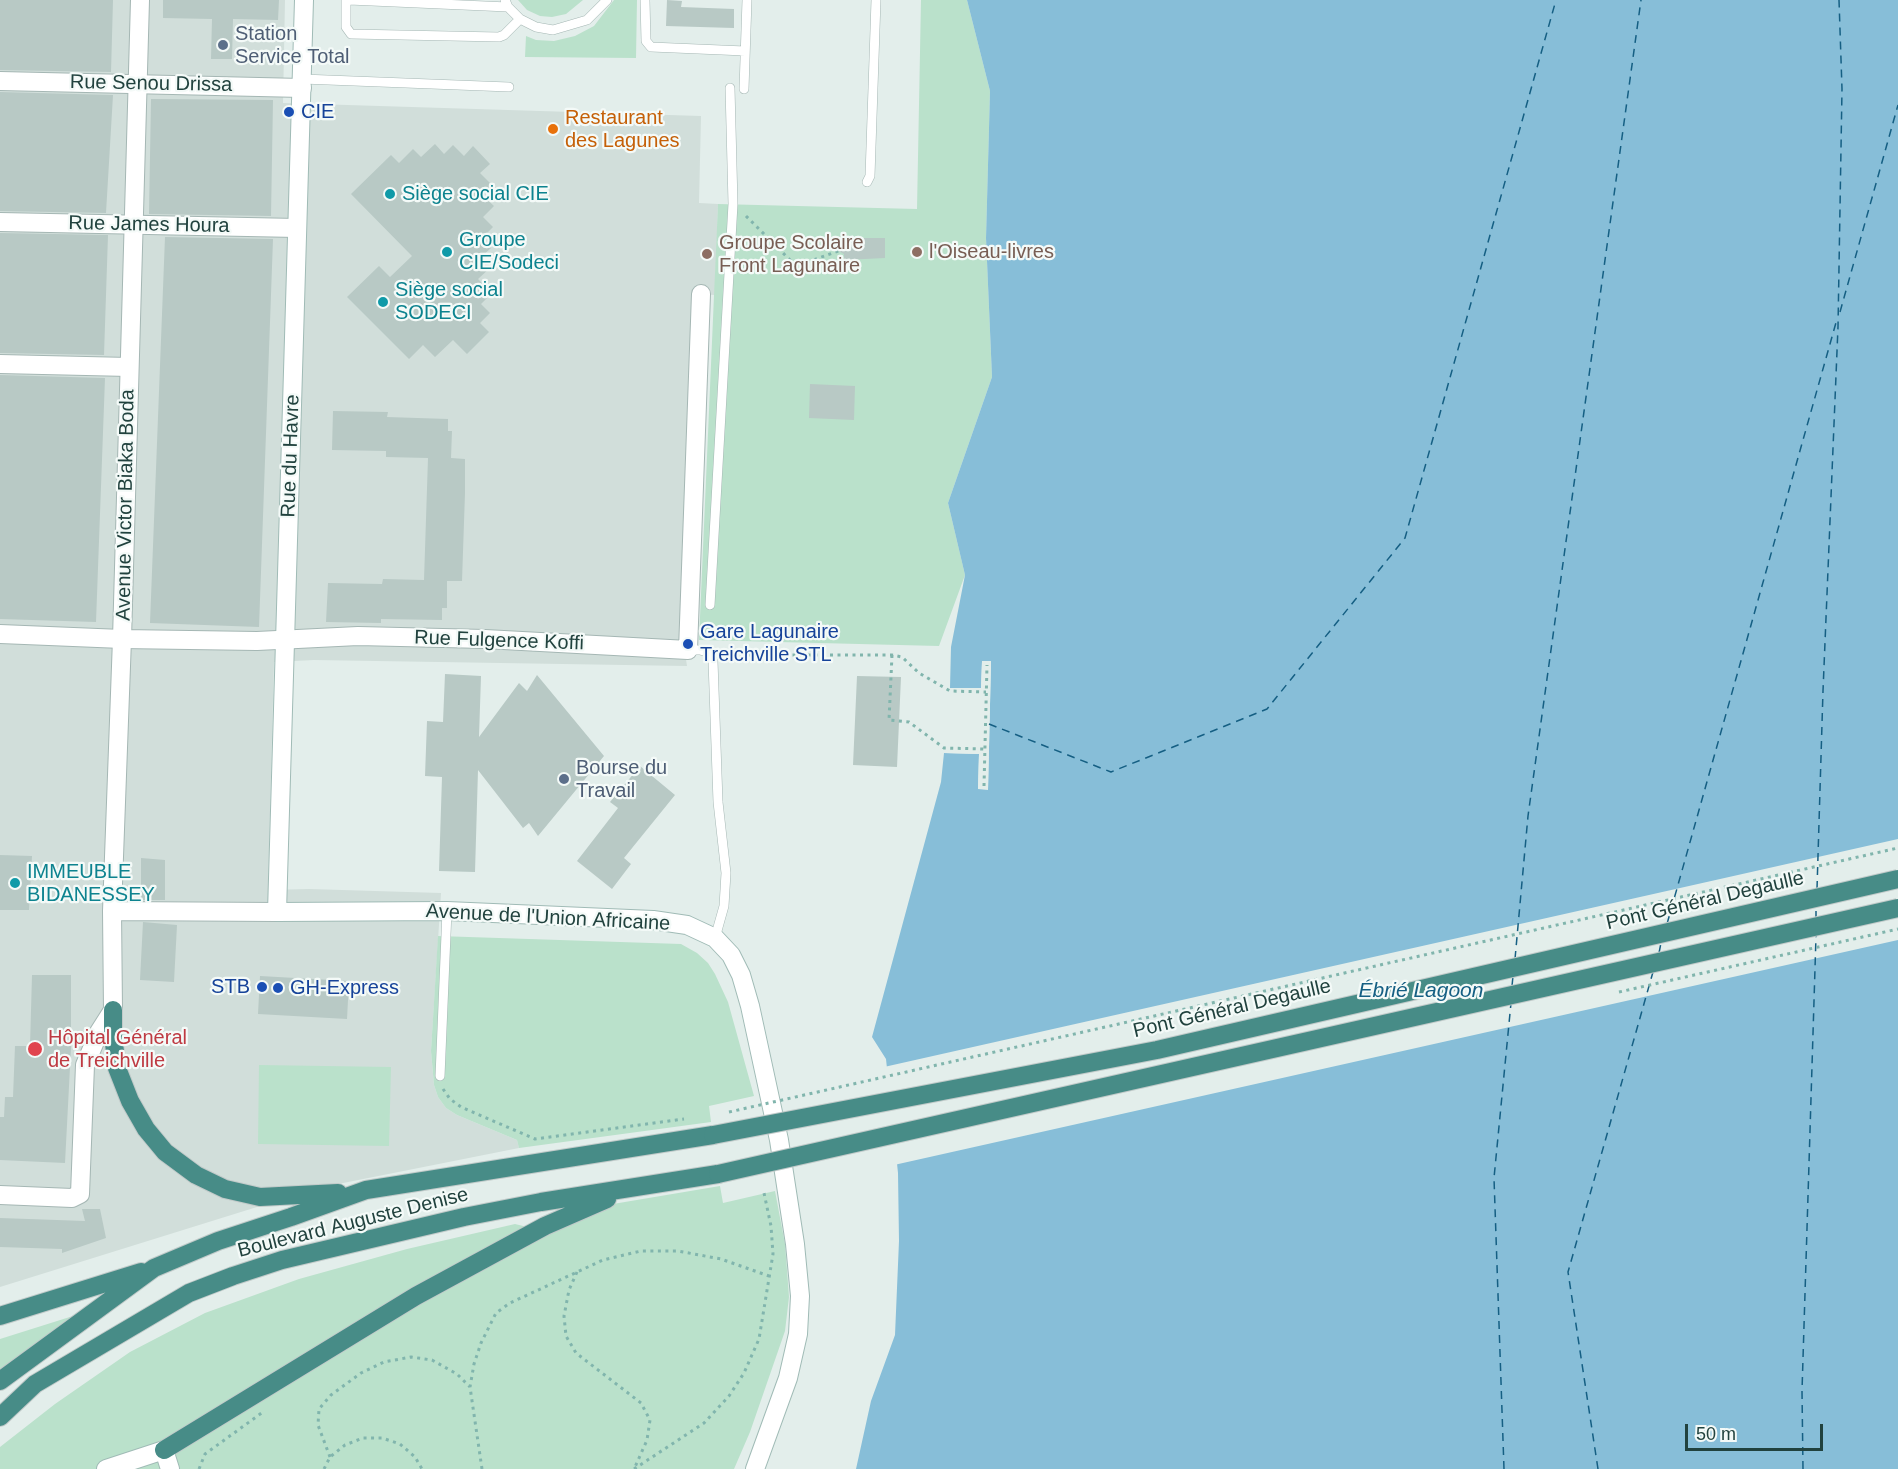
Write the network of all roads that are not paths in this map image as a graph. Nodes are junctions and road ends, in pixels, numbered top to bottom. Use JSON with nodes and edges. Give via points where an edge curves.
{"nodes":[{"id":1,"x":140,"y":0,"type":"edge"},
{"id":2,"x":304,"y":0,"type":"edge"},
{"id":3,"x":347,"y":0,"type":"edge"},
{"id":4,"x":607,"y":0,"type":"edge"},
{"id":5,"x":645,"y":0,"type":"edge"},
{"id":6,"x":747,"y":0,"type":"edge"},
{"id":7,"x":876,"y":0,"type":"edge"},
{"id":8,"x":506,"y":4,"type":"edge"},
{"id":9,"x":520,"y":20,"type":"junction"},
{"id":10,"x":745,"y":51,"type":"junction"},
{"id":11,"x":0,"y":81,"type":"edge"},
{"id":12,"x":302,"y":83,"type":"junction"},
{"id":13,"x":137,"y":85,"type":"junction"},
{"id":14,"x":509,"y":87,"type":"dead end"},
{"id":15,"x":730,"y":88,"type":"dead end"},
{"id":16,"x":744,"y":89,"type":"dead end"},
{"id":17,"x":867,"y":182,"type":"dead end"},
{"id":18,"x":0,"y":222,"type":"edge"},
{"id":19,"x":134,"y":224,"type":"junction"},
{"id":20,"x":297,"y":228,"type":"junction"},
{"id":21,"x":701,"y":294,"type":"dead end"},
{"id":22,"x":0,"y":364,"type":"edge"},
{"id":23,"x":129,"y":368,"type":"junction"},
{"id":24,"x":710,"y":605,"type":"dead end"},
{"id":25,"x":0,"y":634,"type":"edge"},
{"id":26,"x":122,"y":639,"type":"junction"},
{"id":27,"x":285,"y":639,"type":"junction"},
{"id":28,"x":688,"y":650,"type":"junction"},
{"id":29,"x":1898,"y":879,"type":"edge"},
{"id":30,"x":1898,"y":908,"type":"edge"},
{"id":31,"x":112,"y":911,"type":"junction"},
{"id":32,"x":277,"y":912,"type":"junction"},
{"id":33,"x":447,"y":912,"type":"junction"},
{"id":34,"x":715,"y":938,"type":"junction"},
{"id":35,"x":113,"y":1010,"type":"junction"},
{"id":36,"x":440,"y":1076,"type":"road end"},
{"id":37,"x":712,"y":1135,"type":"joint"},
{"id":38,"x":633,"y":1188,"type":"junction"},
{"id":39,"x":366,"y":1190,"type":"junction"},
{"id":40,"x":0,"y":1195,"type":"edge"},
{"id":41,"x":154,"y":1268,"type":"junction"},
{"id":42,"x":0,"y":1316,"type":"edge"},
{"id":43,"x":0,"y":1381,"type":"edge"},
{"id":44,"x":0,"y":1417,"type":"edge"},
{"id":45,"x":164,"y":1450,"type":"junction"},
{"id":46,"x":106,"y":1469,"type":"edge"},
{"id":47,"x":170,"y":1469,"type":"edge"},
{"id":48,"x":754,"y":1469,"type":"edge"}],
"edges":[{"from":1,"to":13,"type":"street","name":"Avenue Victor Biaka Boda"},
{"from":2,"to":12,"type":"street","name":"Rue du Havre"},
{"from":3,"to":8,"type":"lane"},
{"from":3,"to":9,"type":"lane","via":[[345,27],[351,34],[499,37]]},
{"from":4,"to":9,"type":"lane","via":[[587,20],[553,30]]},
{"from":5,"to":10,"type":"lane","via":[[646,41],[651,47]]},
{"from":6,"to":10,"type":"lane"},
{"from":7,"to":17,"type":"lane"},
{"from":8,"to":9,"type":"lane"},
{"from":10,"to":16,"type":"lane"},
{"from":11,"to":13,"type":"street","name":"Rue Senou Drissa"},
{"from":12,"to":13,"type":"street","name":"Rue Senou Drissa"},
{"from":12,"to":14,"type":"lane"},
{"from":12,"to":20,"type":"street","name":"Rue du Havre"},
{"from":13,"to":19,"type":"street","name":"Avenue Victor Biaka Boda"},
{"from":15,"to":24,"type":"lane","via":[[733,204]]},
{"from":18,"to":19,"type":"street","name":"Rue James Houra"},
{"from":19,"to":20,"type":"street","name":"Rue James Houra"},
{"from":19,"to":23,"type":"street","name":"Avenue Victor Biaka Boda"},
{"from":20,"to":27,"type":"street","name":"Rue du Havre"},
{"from":21,"to":28,"type":"street"},
{"from":22,"to":23,"type":"street"},
{"from":23,"to":26,"type":"street","name":"Avenue Victor Biaka Boda"},
{"from":25,"to":26,"type":"street","name":"Rue Fulgence Koffi"},
{"from":26,"to":27,"type":"street","name":"Rue Fulgence Koffi"},
{"from":26,"to":31,"type":"street","name":"Avenue Victor Biaka Boda"},
{"from":27,"to":28,"type":"street","name":"Rue Fulgence Koffi","via":[[485,639]]},
{"from":27,"to":32,"type":"street","name":"Rue du Havre"},
{"from":28,"to":34,"type":"lane","name":"Rue Fulgence Koffi","via":[[700,650],[714,661],[718,802],[726,873],[724,906]]},
{"from":29,"to":37,"type":"highway","name":"Pont Général Degaulle","bridge":true,"via":[[1157,1050]]},
{"from":30,"to":38,"type":"highway","name":"Boulevard Auguste Denise","bridge":true,"via":[[718,1174]]},
{"from":31,"to":32,"type":"street","name":"Avenue de l'Union Africaine"},
{"from":31,"to":35,"type":"street","name":"Avenue Victor Biaka Boda"},
{"from":32,"to":33,"type":"street","name":"Avenue de l'Union Africaine"},
{"from":33,"to":34,"type":"street","name":"Avenue de l'Union Africaine","via":[[653,920],[687,925]]},
{"from":33,"to":36,"type":"lane"},
{"from":34,"to":48,"type":"street","name":"Avenue de l'Union Africaine","via":[[731,955],[750,1006],[779,1140],[800,1296],[798,1334],[788,1378]]},
{"from":35,"to":39,"type":"highway","via":[[117,1068],[130,1101],[165,1152],[196,1175],[225,1189],[260,1197]]},
{"from":35,"to":40,"type":"street","via":[[85,1065],[80,1194],[72,1198]]},
{"from":37,"to":39,"type":"highway","name":"Boulevard Auguste Denise"},
{"from":38,"to":44,"type":"highway","name":"Boulevard Auguste Denise","via":[[464,1217],[282,1260],[233,1276],[189,1293],[35,1384]]},
{"from":38,"to":45,"type":"highway","via":[[545,1226],[416,1296]]},
{"from":39,"to":41,"type":"highway","name":"Boulevard Auguste Denise","via":[[218,1241]]},
{"from":41,"to":42,"type":"highway"},
{"from":41,"to":43,"type":"highway","name":"Boulevard Auguste Denise"},
{"from":45,"to":46,"type":"street"},
{"from":45,"to":47,"type":"street"}]}
